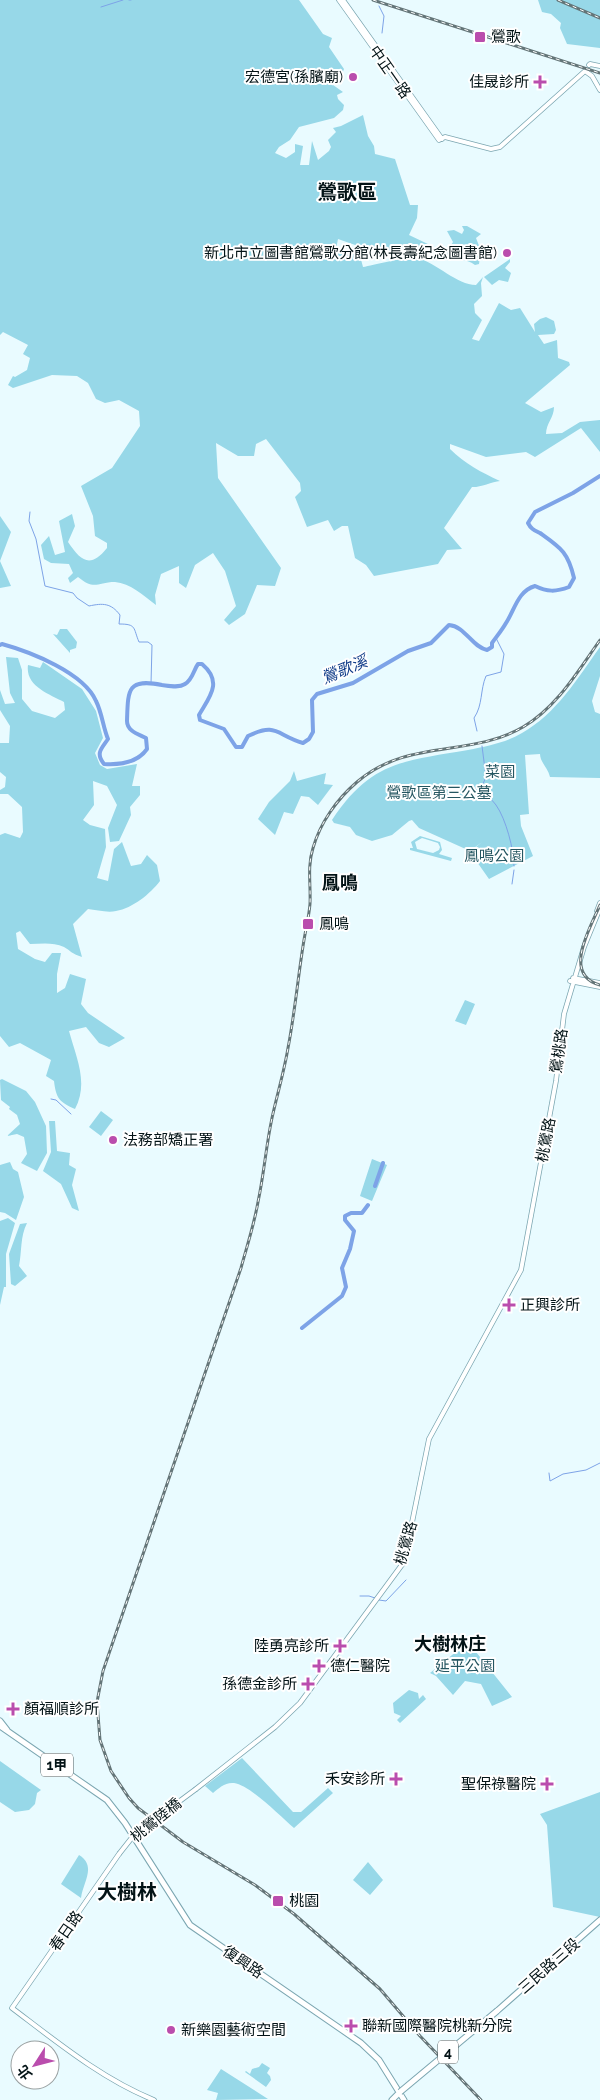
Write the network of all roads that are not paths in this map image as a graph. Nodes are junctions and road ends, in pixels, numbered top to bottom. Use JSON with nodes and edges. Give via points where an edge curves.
{"nodes":[{"id":1,"x":341,"y":0,"type":"edge"},
{"id":2,"x":589,"y":65,"type":"dead end"},
{"id":3,"x":600,"y":66,"type":"edge"},
{"id":4,"x":600,"y":90,"type":"edge"},
{"id":5,"x":600,"y":903,"type":"edge"},
{"id":6,"x":600,"y":908,"type":"edge"},
{"id":7,"x":572,"y":979,"type":"junction"},
{"id":8,"x":600,"y":983,"type":"edge"},
{"id":9,"x":600,"y":986,"type":"edge"},
{"id":10,"x":556,"y":1081,"type":"joint"},
{"id":11,"x":0,"y":1721,"type":"edge"},
{"id":12,"x":0,"y":1726,"type":"edge"},
{"id":13,"x":8,"y":1730,"type":"junction"},
{"id":14,"x":196,"y":1789,"type":"joint"},
{"id":15,"x":119,"y":1854,"type":"joint"},
{"id":16,"x":600,"y":1920,"type":"edge"},
{"id":17,"x":400,"y":2092,"type":"junction"},
{"id":18,"x":154,"y":2100,"type":"edge"},
{"id":19,"x":392,"y":2100,"type":"edge"},
{"id":20,"x":404,"y":2100,"type":"edge"}],
"edges":[{"from":1,"to":4,"type":"main road","name":"中正一路","via":[[440,139],[445,137],[490,149],[500,148],[585,71]]},
{"from":2,"to":3,"type":"main road"},
{"from":5,"to":7,"type":"main road","name":"鶯桃路"},
{"from":6,"to":7,"type":"main road","name":"鶯桃路"},
{"from":7,"to":8,"type":"main road"},
{"from":7,"to":9,"type":"main road"},
{"from":7,"to":10,"type":"main road","name":"鶯桃路","via":[[561,1013]]},
{"from":10,"to":14,"type":"main road","name":"桃鶯路","via":[[522,1270],[429,1439],[404,1562],[300,1703],[276,1727]]},
{"from":11,"to":13,"type":"main road","number":"1甲"},
{"from":12,"to":13,"type":"main road","number":"1甲"},
{"from":13,"to":17,"type":"main road","name":"復興路","number":"1甲","via":[[107,1800],[190,1925],[361,2043],[379,2060]]},
{"from":14,"to":15,"type":"main road","name":"桃鶯陸橋","bridge":true,"via":[[134,1835]]},
{"from":15,"to":18,"type":"main road","name":"春日路","via":[[12,2008],[124,2087]]},
{"from":16,"to":17,"type":"main road","name":"三民路三段","number":"4","bridge":true},
{"from":17,"to":19,"type":"main road","number":"4"},
{"from":17,"to":20,"type":"main road","name":"復興路","number":"1甲"}]}
